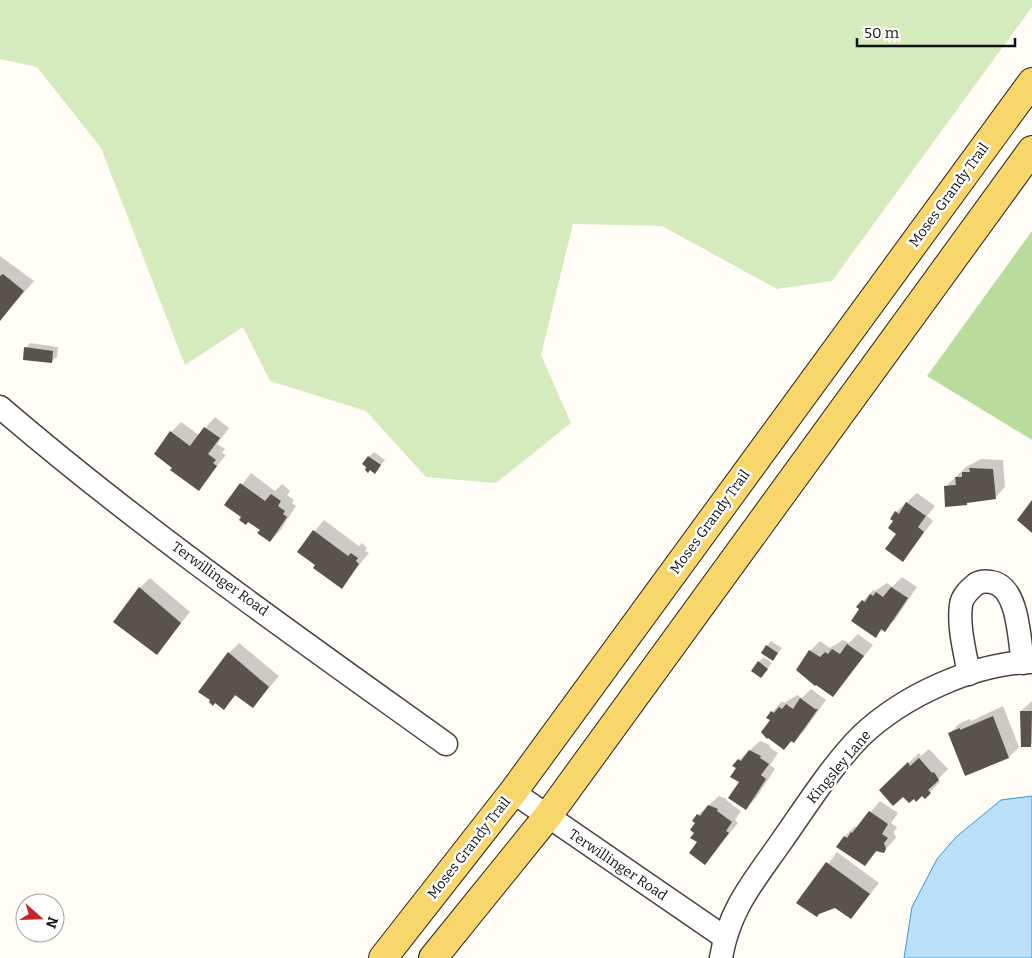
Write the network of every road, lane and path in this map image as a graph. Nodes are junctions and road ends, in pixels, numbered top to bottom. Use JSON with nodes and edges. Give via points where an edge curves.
{"nodes":[{"id":1,"x":1032,"y":82,"type":"edge"},
{"id":2,"x":1032,"y":150,"type":"edge"},
{"id":3,"x":0,"y":407,"type":"edge"},
{"id":4,"x":1027,"y":663,"type":"edge"},
{"id":5,"x":969,"y":674,"type":"junction"},
{"id":6,"x":446,"y":744,"type":"dead end"},
{"id":7,"x":513,"y":792,"type":"junction"},
{"id":8,"x":547,"y":816,"type":"junction"},
{"id":9,"x":722,"y":948,"type":"edge"},
{"id":10,"x":383,"y":958,"type":"edge"},
{"id":11,"x":433,"y":958,"type":"edge"}],
"edges":[{"from":1,"to":7,"type":"main road","name":"Moses Grandy Trail"},
{"from":2,"to":8,"type":"main road"},
{"from":3,"to":6,"type":"street","name":"Terwillinger Road","via":[[54,454],[157,533]]},
{"from":4,"to":5,"type":"street","name":"Kingsley Lane"},
{"from":4,"to":5,"type":"street","via":[[1014,606],[1006,590],[993,582],[981,581],[969,589],[961,602],[960,619]]},
{"from":5,"to":9,"type":"street","name":"Kingsley Lane","via":[[926,691],[860,737],[818,789],[738,904]]},
{"from":7,"to":8,"type":"street","name":"Terwillinger Road"},
{"from":7,"to":10,"type":"main road","name":"Moses Grandy Trail"},
{"from":8,"to":9,"type":"street","name":"Terwillinger Road"},
{"from":8,"to":11,"type":"main road"}]}
